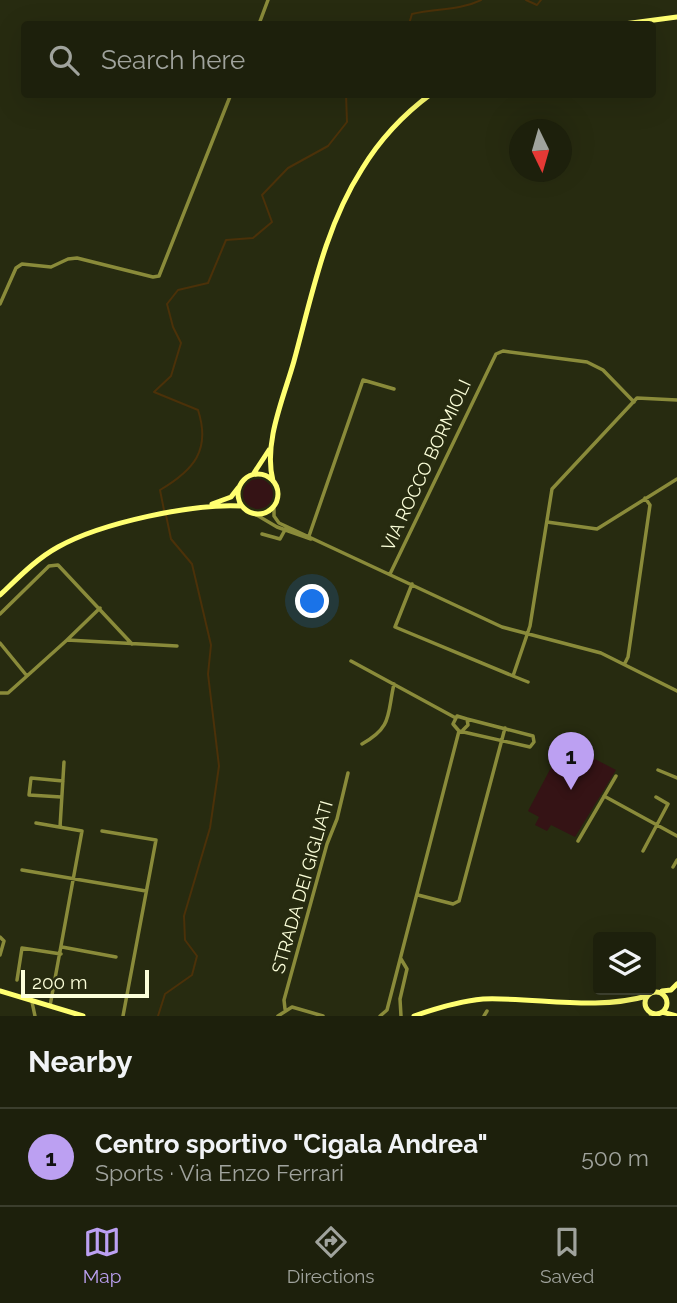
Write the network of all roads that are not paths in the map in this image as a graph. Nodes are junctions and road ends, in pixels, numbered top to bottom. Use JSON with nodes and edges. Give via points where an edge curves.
{"nodes":[{"id":1,"x":268,"y":0,"type":"edge"},
{"id":2,"x":677,"y":17,"type":"edge"},
{"id":3,"x":260,"y":21,"type":"edge"},
{"id":4,"x":647,"y":21,"type":"edge"},
{"id":5,"x":229,"y":98,"type":"edge"},
{"id":6,"x":427,"y":98,"type":"edge"},
{"id":7,"x":0,"y":304,"type":"edge"},
{"id":8,"x":394,"y":389,"type":"dead end"},
{"id":9,"x":677,"y":400,"type":"edge"},
{"id":10,"x":634,"y":402,"type":"junction"},
{"id":11,"x":272,"y":444,"type":"junction"},
{"id":12,"x":251,"y":475,"type":"junction"},
{"id":13,"x":677,"y":479,"type":"edge"},
{"id":14,"x":273,"y":481,"type":"junction"},
{"id":15,"x":240,"y":486,"type":"junction"},
{"id":16,"x":645,"y":498,"type":"junction"},
{"id":17,"x":205,"y":506,"type":"junction"},
{"id":18,"x":242,"y":506,"type":"junction"},
{"id":19,"x":274,"y":506,"type":"junction"},
{"id":20,"x":255,"y":514,"type":"junction"},
{"id":21,"x":546,"y":522,"type":"junction"},
{"id":22,"x":286,"y":528,"type":"junction"},
{"id":23,"x":262,"y":534,"type":"dead end"},
{"id":24,"x":309,"y":537,"type":"junction"},
{"id":25,"x":390,"y":574,"type":"junction"},
{"id":26,"x":412,"y":584,"type":"junction"},
{"id":27,"x":0,"y":595,"type":"edge"},
{"id":28,"x":100,"y":608,"type":"junction"},
{"id":29,"x":0,"y":614,"type":"edge"},
{"id":30,"x":528,"y":635,"type":"junction"},
{"id":31,"x":67,"y":640,"type":"junction"},
{"id":32,"x":0,"y":643,"type":"edge"},
{"id":33,"x":132,"y":644,"type":"junction"},
{"id":34,"x":177,"y":646,"type":"dead end"},
{"id":35,"x":351,"y":661,"type":"dead end"},
{"id":36,"x":624,"y":664,"type":"junction"},
{"id":37,"x":27,"y":676,"type":"junction"},
{"id":38,"x":513,"y":676,"type":"junction"},
{"id":39,"x":528,"y":682,"type":"dead end"},
{"id":40,"x":394,"y":684,"type":"junction"},
{"id":41,"x":677,"y":691,"type":"edge"},
{"id":42,"x":0,"y":693,"type":"edge"},
{"id":43,"x":455,"y":717,"type":"junction"},
{"id":44,"x":467,"y":719,"type":"junction"},
{"id":45,"x":505,"y":728,"type":"junction"},
{"id":46,"x":461,"y":730,"type":"junction"},
{"id":47,"x":501,"y":739,"type":"junction"},
{"id":48,"x":362,"y":744,"type":"dead end"},
{"id":49,"x":64,"y":762,"type":"dead end"},
{"id":50,"x":658,"y":770,"type":"dead end"},
{"id":51,"x":348,"y":773,"type":"dead end"},
{"id":52,"x":616,"y":776,"type":"dead end"},
{"id":53,"x":677,"y":778,"type":"edge"},
{"id":54,"x":63,"y":781,"type":"junction"},
{"id":55,"x":604,"y":796,"type":"junction"},
{"id":56,"x":61,"y":797,"type":"junction"},
{"id":57,"x":656,"y":797,"type":"dead end"},
{"id":58,"x":36,"y":823,"type":"dead end"},
{"id":59,"x":657,"y":825,"type":"junction"},
{"id":60,"x":60,"y":827,"type":"junction"},
{"id":61,"x":102,"y":831,"type":"dead end"},
{"id":62,"x":677,"y":836,"type":"edge"},
{"id":63,"x":578,"y":841,"type":"dead end"},
{"id":64,"x":643,"y":851,"type":"dead end"},
{"id":65,"x":677,"y":860,"type":"edge"},
{"id":66,"x":673,"y":867,"type":"dead end"},
{"id":67,"x":22,"y":870,"type":"dead end"},
{"id":68,"x":75,"y":878,"type":"junction"},
{"id":69,"x":146,"y":891,"type":"junction"},
{"id":70,"x":418,"y":895,"type":"junction"},
{"id":71,"x":0,"y":937,"type":"edge"},
{"id":72,"x":62,"y":947,"type":"junction"},
{"id":73,"x":61,"y":954,"type":"junction"},
{"id":74,"x":0,"y":955,"type":"edge"},
{"id":75,"x":116,"y":957,"type":"dead end"},
{"id":76,"x":401,"y":959,"type":"junction"},
{"id":77,"x":17,"y":980,"type":"dead end"},
{"id":78,"x":677,"y":986,"type":"edge"},
{"id":79,"x":0,"y":991,"type":"edge"},
{"id":80,"x":657,"y":991,"type":"junction"},
{"id":81,"x":647,"y":996,"type":"junction"},
{"id":82,"x":31,"y":1001,"type":"junction"},
{"id":83,"x":629,"y":1001,"type":"junction"},
{"id":84,"x":668,"y":1003,"type":"junction"},
{"id":85,"x":48,"y":1005,"type":"junction"},
{"id":86,"x":401,"y":1008,"type":"junction"},
{"id":87,"x":285,"y":1009,"type":"junction"},
{"id":88,"x":648,"y":1011,"type":"edge"},
{"id":89,"x":660,"y":1014,"type":"edge"},
{"id":90,"x":677,"y":1014,"type":"edge"},
{"id":91,"x":35,"y":1016,"type":"edge"},
{"id":92,"x":83,"y":1016,"type":"edge"},
{"id":93,"x":123,"y":1016,"type":"edge"},
{"id":94,"x":278,"y":1016,"type":"edge"},
{"id":95,"x":323,"y":1016,"type":"edge"},
{"id":96,"x":380,"y":1016,"type":"edge"},
{"id":97,"x":401,"y":1016,"type":"edge"},
{"id":98,"x":413,"y":1016,"type":"edge"}],
"edges":[{"from":1,"to":3,"type":"street"},
{"from":2,"to":4,"type":"street"},
{"from":5,"to":7,"type":"street","via":[[159,276],[77,258],[51,267],[22,264]]},
{"from":6,"to":11,"type":"street","via":[[380,142],[338,214],[323,252]]},
{"from":8,"to":24,"type":"street","via":[[363,380]]},
{"from":9,"to":10,"type":"street","via":[[644,396]]},
{"from":10,"to":21,"type":"street","via":[[552,489]]},
{"from":10,"to":25,"type":"street","name":"VIA ROCCO BORMIOLI","via":[[599,368],[580,359],[503,351],[494,356]]},
{"from":11,"to":12,"type":"street"},
{"from":11,"to":14,"type":"street"},
{"from":12,"to":14,"type":"street"},
{"from":12,"to":15,"type":"street"},
{"from":13,"to":16,"type":"street"},
{"from":14,"to":19,"type":"street","via":[[278,491]]},
{"from":15,"to":17,"type":"street","via":[[231,497]]},
{"from":15,"to":18,"type":"street"},
{"from":16,"to":21,"type":"street","via":[[595,529]]},
{"from":16,"to":36,"type":"street","via":[[650,505]]},
{"from":17,"to":18,"type":"street"},
{"from":17,"to":27,"type":"street","via":[[97,531],[57,547]]},
{"from":18,"to":20,"type":"street"},
{"from":19,"to":20,"type":"street"},
{"from":19,"to":22,"type":"street","via":[[275,519]]},
{"from":20,"to":22,"type":"street"},
{"from":21,"to":30,"type":"street"},
{"from":22,"to":23,"type":"street","via":[[278,540]]},
{"from":22,"to":24,"type":"street"},
{"from":24,"to":25,"type":"street"},
{"from":25,"to":26,"type":"street"},
{"from":26,"to":30,"type":"street"},
{"from":26,"to":38,"type":"street","via":[[395,627]]},
{"from":28,"to":29,"type":"street","via":[[58,565],[50,566]]},
{"from":28,"to":31,"type":"street"},
{"from":28,"to":33,"type":"street"},
{"from":30,"to":36,"type":"street","via":[[601,653]]},
{"from":30,"to":38,"type":"street"},
{"from":31,"to":33,"type":"street"},
{"from":31,"to":37,"type":"street"},
{"from":32,"to":37,"type":"street"},
{"from":33,"to":34,"type":"street"},
{"from":35,"to":40,"type":"street"},
{"from":36,"to":41,"type":"street"},
{"from":37,"to":42,"type":"street","via":[[8,694]]},
{"from":38,"to":39,"type":"street"},
{"from":40,"to":43,"type":"street"},
{"from":40,"to":48,"type":"street","via":[[384,727]]},
{"from":43,"to":44,"type":"street"},
{"from":43,"to":46,"type":"street","via":[[453,724]]},
{"from":44,"to":45,"type":"street"},
{"from":44,"to":46,"type":"street","via":[[468,725]]},
{"from":45,"to":47,"type":"street"},
{"from":45,"to":47,"type":"street","via":[[533,736],[534,742],[530,747]]},
{"from":46,"to":47,"type":"street"},
{"from":46,"to":70,"type":"street"},
{"from":47,"to":70,"type":"street","via":[[459,901],[453,904]]},
{"from":49,"to":54,"type":"street"},
{"from":50,"to":53,"type":"street"},
{"from":51,"to":87,"type":"street","name":"STRADA DEI GIGLIATI"},
{"from":52,"to":55,"type":"street"},
{"from":54,"to":56,"type":"street"},
{"from":54,"to":56,"type":"street","via":[[31,778],[29,795]]},
{"from":55,"to":59,"type":"street"},
{"from":55,"to":63,"type":"street"},
{"from":56,"to":60,"type":"street"},
{"from":57,"to":59,"type":"street","via":[[668,804]]},
{"from":58,"to":60,"type":"street"},
{"from":59,"to":62,"type":"street"},
{"from":59,"to":64,"type":"street"},
{"from":60,"to":68,"type":"street","via":[[82,831]]},
{"from":61,"to":69,"type":"street","via":[[156,840]]},
{"from":65,"to":66,"type":"street"},
{"from":67,"to":68,"type":"street"},
{"from":68,"to":69,"type":"street"},
{"from":68,"to":72,"type":"street"},
{"from":69,"to":93,"type":"street"},
{"from":70,"to":76,"type":"street"},
{"from":71,"to":74,"type":"street","via":[[4,941]]},
{"from":72,"to":73,"type":"street"},
{"from":72,"to":75,"type":"street"},
{"from":73,"to":77,"type":"street","via":[[22,948]]},
{"from":73,"to":85,"type":"street"},
{"from":76,"to":86,"type":"street","via":[[407,969]]},
{"from":76,"to":96,"type":"street","via":[[387,1010]]},
{"from":78,"to":80,"type":"street"},
{"from":78,"to":84,"type":"street"},
{"from":79,"to":82,"type":"street"},
{"from":80,"to":81,"type":"street"},
{"from":80,"to":84,"type":"street"},
{"from":81,"to":83,"type":"street"},
{"from":81,"to":88,"type":"street"},
{"from":82,"to":85,"type":"street"},
{"from":82,"to":91,"type":"street"},
{"from":83,"to":88,"type":"street"},
{"from":83,"to":98,"type":"street","via":[[481,999]]},
{"from":84,"to":89,"type":"street"},
{"from":84,"to":90,"type":"street"},
{"from":85,"to":91,"type":"street"},
{"from":85,"to":92,"type":"street"},
{"from":86,"to":97,"type":"street"},
{"from":86,"to":98,"type":"street"},
{"from":87,"to":94,"type":"street"},
{"from":87,"to":95,"type":"street"},
{"from":88,"to":89,"type":"street"},
{"from":89,"to":90,"type":"street"}]}
